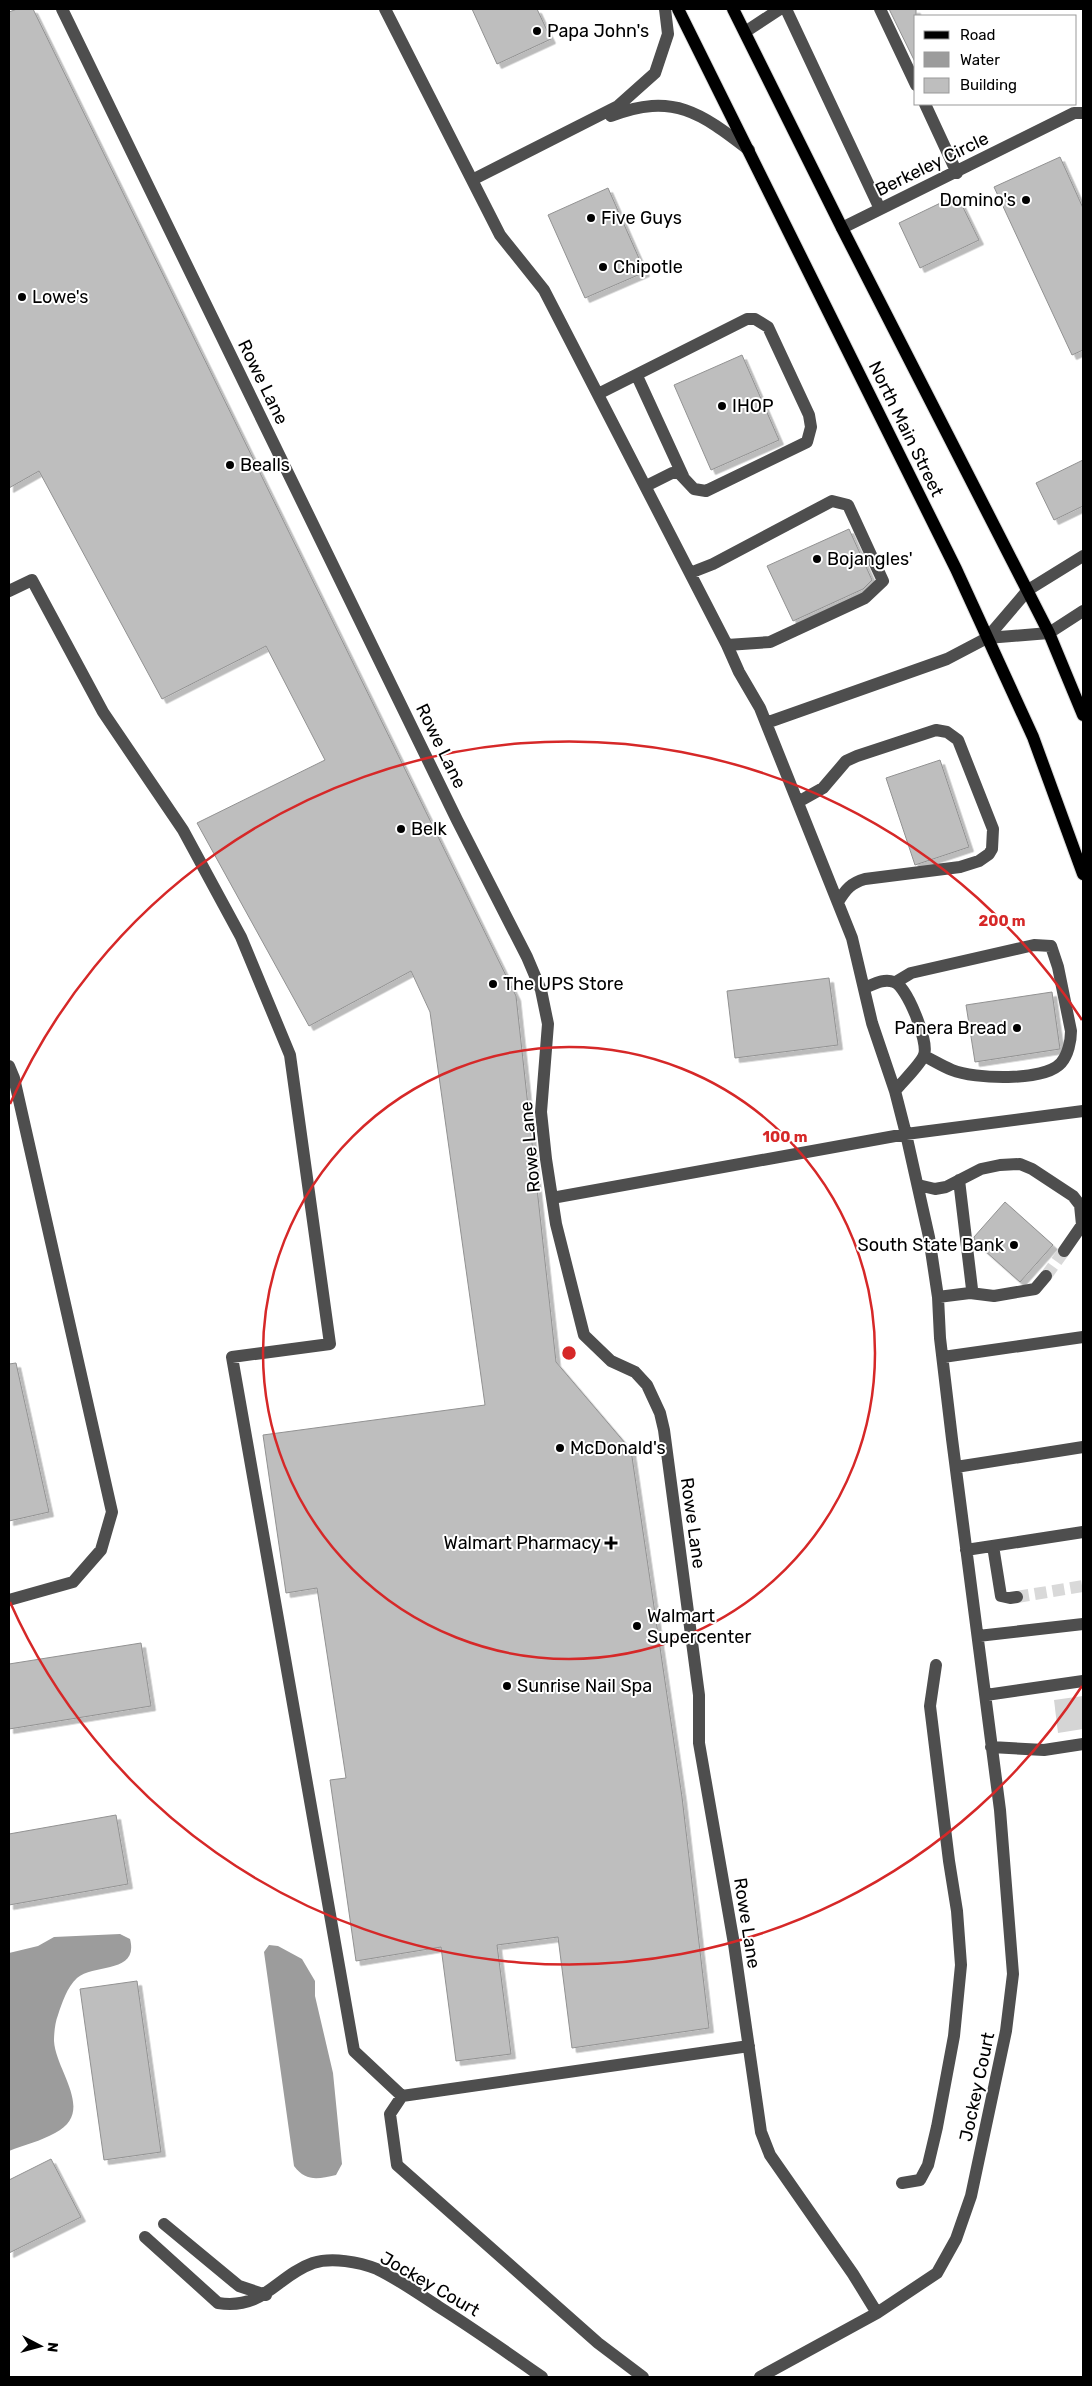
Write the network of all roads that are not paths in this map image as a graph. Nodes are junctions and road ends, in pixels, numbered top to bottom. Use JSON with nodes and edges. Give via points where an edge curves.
{"nodes":[{"id":1,"x":62,"y":9,"type":"edge"},
{"id":2,"x":384,"y":9,"type":"edge"},
{"id":3,"x":665,"y":9,"type":"edge"},
{"id":4,"x":678,"y":9,"type":"edge"},
{"id":5,"x":733,"y":9,"type":"edge"},
{"id":6,"x":780,"y":9,"type":"edge"},
{"id":7,"x":786,"y":9,"type":"edge"},
{"id":8,"x":880,"y":9,"type":"edge"},
{"id":9,"x":745,"y":32,"type":"junction"},
{"id":10,"x":914,"y":81,"type":"edge"},
{"id":11,"x":925,"y":105,"type":"edge"},
{"id":12,"x":1083,"y":113,"type":"edge"},
{"id":13,"x":560,"y":136,"type":"junction"},
{"id":14,"x":749,"y":150,"type":"junction"},
{"id":15,"x":957,"y":172,"type":"junction"},
{"id":16,"x":472,"y":180,"type":"junction"},
{"id":17,"x":880,"y":209,"type":"junction"},
{"id":18,"x":842,"y":228,"type":"junction"},
{"id":19,"x":636,"y":376,"type":"junction"},
{"id":20,"x":598,"y":394,"type":"junction"},
{"id":21,"x":683,"y":476,"type":"junction"},
{"id":22,"x":646,"y":486,"type":"junction"},
{"id":23,"x":1083,"y":556,"type":"edge"},
{"id":24,"x":690,"y":573,"type":"junction"},
{"id":25,"x":1028,"y":590,"type":"junction"},
{"id":26,"x":9,"y":591,"type":"edge"},
{"id":27,"x":1083,"y":611,"type":"edge"},
{"id":28,"x":1049,"y":633,"type":"junction"},
{"id":29,"x":987,"y":638,"type":"junction"},
{"id":30,"x":727,"y":645,"type":"junction"},
{"id":31,"x":1083,"y":715,"type":"edge"},
{"id":32,"x":766,"y":723,"type":"junction"},
{"id":33,"x":798,"y":802,"type":"junction"},
{"id":34,"x":1083,"y":874,"type":"edge"},
{"id":35,"x":838,"y":902,"type":"junction"},
{"id":36,"x":896,"y":982,"type":"junction"},
{"id":37,"x":864,"y":988,"type":"junction"},
{"id":38,"x":924,"y":1056,"type":"junction"},
{"id":39,"x":9,"y":1066,"type":"edge"},
{"id":40,"x":895,"y":1091,"type":"junction"},
{"id":41,"x":1083,"y":1112,"type":"edge"},
{"id":42,"x":906,"y":1134,"type":"junction"},
{"id":43,"x":959,"y":1180,"type":"junction"},
{"id":44,"x":918,"y":1185,"type":"junction"},
{"id":45,"x":552,"y":1198,"type":"junction"},
{"id":46,"x":1064,"y":1250,"type":"tunnel mouth"},
{"id":47,"x":1046,"y":1276,"type":"tunnel mouth"},
{"id":48,"x":970,"y":1293,"type":"junction"},
{"id":49,"x":938,"y":1297,"type":"junction"},
{"id":50,"x":1083,"y":1337,"type":"edge"},
{"id":51,"x":943,"y":1357,"type":"junction"},
{"id":52,"x":1083,"y":1447,"type":"edge"},
{"id":53,"x":956,"y":1467,"type":"junction"},
{"id":54,"x":1083,"y":1532,"type":"edge"},
{"id":55,"x":993,"y":1546,"type":"junction"},
{"id":56,"x":966,"y":1550,"type":"junction"},
{"id":57,"x":1017,"y":1597,"type":"tunnel mouth"},
{"id":58,"x":9,"y":1600,"type":"edge"},
{"id":59,"x":1083,"y":1624,"type":"edge"},
{"id":60,"x":978,"y":1636,"type":"junction"},
{"id":61,"x":936,"y":1665,"type":"dead end"},
{"id":62,"x":1083,"y":1681,"type":"edge"},
{"id":63,"x":986,"y":1695,"type":"junction"},
{"id":64,"x":1083,"y":1744,"type":"edge"},
{"id":65,"x":991,"y":1747,"type":"junction"},
{"id":66,"x":748,"y":2046,"type":"junction"},
{"id":67,"x":402,"y":2096,"type":"junction"},
{"id":68,"x":902,"y":2183,"type":"dead end"},
{"id":69,"x":164,"y":2224,"type":"dead end"},
{"id":70,"x":145,"y":2238,"type":"dead end"},
{"id":71,"x":266,"y":2295,"type":"junction"},
{"id":72,"x":877,"y":2313,"type":"junction"},
{"id":73,"x":542,"y":2377,"type":"edge"},
{"id":74,"x":643,"y":2377,"type":"edge"},
{"id":75,"x":760,"y":2377,"type":"edge"}],
"edges":[{"from":1,"to":45,"type":"street","name":"Rowe Lane","via":[[541,990],[548,1024],[541,1112]]},
{"from":2,"to":16,"type":"street","name":"Jockey Court"},
{"from":3,"to":13,"type":"street","via":[[668,34],[655,74],[618,106]]},
{"from":4,"to":14,"type":"main road","name":"North Main Street"},
{"from":5,"to":9,"type":"main road","name":"North Main Street"},
{"from":6,"to":9,"type":"street"},
{"from":7,"to":17,"type":"street"},
{"from":8,"to":10,"type":"street"},
{"from":9,"to":18,"type":"main road","name":"North Main Street"},
{"from":11,"to":15,"type":"street"},
{"from":12,"to":15,"type":"street","name":"Berkeley Circle","via":[[1074,113]]},
{"from":13,"to":14,"type":"street","via":[[621,112],[662,104],[692,111],[713,122]]},
{"from":13,"to":16,"type":"street"},
{"from":14,"to":29,"type":"main road","name":"North Main Street","via":[[952,560]]},
{"from":15,"to":17,"type":"street","name":"Berkeley Circle"},
{"from":16,"to":20,"type":"street","name":"Jockey Court","via":[[500,235],[544,290]]},
{"from":17,"to":18,"type":"street","name":"Berkeley Circle"},
{"from":18,"to":25,"type":"main road","name":"North Main Street"},
{"from":19,"to":20,"type":"street"},
{"from":19,"to":21,"type":"street"},
{"from":19,"to":21,"type":"street","via":[[747,319],[755,319],[768,327],[809,414],[811,427],[806,442],[706,491],[694,489]]},
{"from":20,"to":22,"type":"street","name":"Jockey Court"},
{"from":21,"to":22,"type":"street","via":[[672,473]]},
{"from":22,"to":24,"type":"street","name":"Jockey Court"},
{"from":23,"to":25,"type":"street"},
{"from":24,"to":30,"type":"street","name":"Jockey Court"},
{"from":24,"to":30,"type":"street","via":[[832,501],[848,505],[883,581],[865,598],[770,642]]},
{"from":25,"to":28,"type":"main road","name":"North Main Street"},
{"from":25,"to":29,"type":"street"},
{"from":26,"to":67,"type":"street","via":[[32,580],[103,712],[183,830],[241,938],[290,1056],[330,1344],[232,1357],[354,2051]]},
{"from":27,"to":28,"type":"street"},
{"from":28,"to":29,"type":"street"},
{"from":28,"to":31,"type":"main road","name":"North Main Street"},
{"from":29,"to":32,"type":"street","via":[[947,659]]},
{"from":29,"to":34,"type":"main road","name":"North Main Street","via":[[1033,736]]},
{"from":30,"to":32,"type":"street","name":"Jockey Court"},
{"from":32,"to":33,"type":"street","name":"Jockey Court"},
{"from":33,"to":35,"type":"street","name":"Jockey Court"},
{"from":33,"to":35,"type":"street","via":[[823,788],[846,761],[858,756],[936,730],[947,732],[958,740],[993,829],[989,854],[960,867],[865,879],[846,888]]},
{"from":35,"to":37,"type":"street","name":"Jockey Court","via":[[852,938]]},
{"from":36,"to":37,"type":"street","via":[[881,981]]},
{"from":36,"to":38,"type":"street","via":[[904,989],[924,1040]]},
{"from":36,"to":38,"type":"street","via":[[911,973],[1034,945],[1051,946],[1071,1031],[1071,1040],[1060,1065],[1047,1072],[1008,1078],[985,1077],[953,1071]]},
{"from":37,"to":40,"type":"street","name":"Jockey Court"},
{"from":38,"to":40,"type":"street"},
{"from":39,"to":58,"type":"street","via":[[112,1512],[101,1550],[73,1582]]},
{"from":40,"to":42,"type":"street","name":"Jockey Court"},
{"from":41,"to":42,"type":"street"},
{"from":42,"to":44,"type":"street","name":"Jockey Court"},
{"from":42,"to":45,"type":"street"},
{"from":43,"to":44,"type":"street","via":[[935,1189]]},
{"from":43,"to":46,"type":"street","via":[[981,1169],[1020,1164],[1073,1196],[1080,1205],[1082,1224]]},
{"from":43,"to":48,"type":"street","via":[[973,1284]]},
{"from":44,"to":49,"type":"street","name":"Jockey Court"},
{"from":45,"to":66,"type":"street","name":"Rowe Lane","via":[[558,1237],[584,1334],[611,1361],[635,1372],[648,1385],[664,1430],[700,1695],[700,1743]]},
{"from":47,"to":48,"type":"street","via":[[1035,1289],[994,1296]]},
{"from":48,"to":49,"type":"street"},
{"from":49,"to":51,"type":"street","name":"Jockey Court"},
{"from":50,"to":51,"type":"street"},
{"from":51,"to":53,"type":"street","name":"Jockey Court"},
{"from":52,"to":53,"type":"street"},
{"from":53,"to":56,"type":"street","name":"Jockey Court"},
{"from":54,"to":55,"type":"street"},
{"from":55,"to":56,"type":"street"},
{"from":55,"to":57,"type":"street","via":[[1001,1596]]},
{"from":56,"to":60,"type":"street","name":"Jockey Court"},
{"from":59,"to":60,"type":"street"},
{"from":60,"to":63,"type":"street","name":"Jockey Court"},
{"from":61,"to":68,"type":"street","via":[[930,1706],[961,1965],[954,2036],[928,2165],[920,2180]]},
{"from":62,"to":63,"type":"street"},
{"from":63,"to":65,"type":"street","name":"Jockey Court"},
{"from":64,"to":65,"type":"street","via":[[1044,1750]]},
{"from":65,"to":72,"type":"street","name":"Jockey Court","via":[[1000,1810],[1013,1974],[1000,2066],[971,2196],[956,2239],[937,2273]]},
{"from":66,"to":67,"type":"street"},
{"from":66,"to":72,"type":"street","name":"Rowe Lane","via":[[761,2132],[770,2155]]},
{"from":67,"to":74,"type":"street","via":[[390,2114],[397,2165],[598,2343]]},
{"from":69,"to":71,"type":"street","via":[[239,2286]]},
{"from":70,"to":71,"type":"street","name":"Jockey Court","via":[[218,2303],[232,2305]]},
{"from":71,"to":73,"type":"street","name":"Jockey Court","via":[[291,2275],[314,2263],[341,2260],[376,2269]]},
{"from":72,"to":75,"type":"street","name":"Jockey Court"}]}
